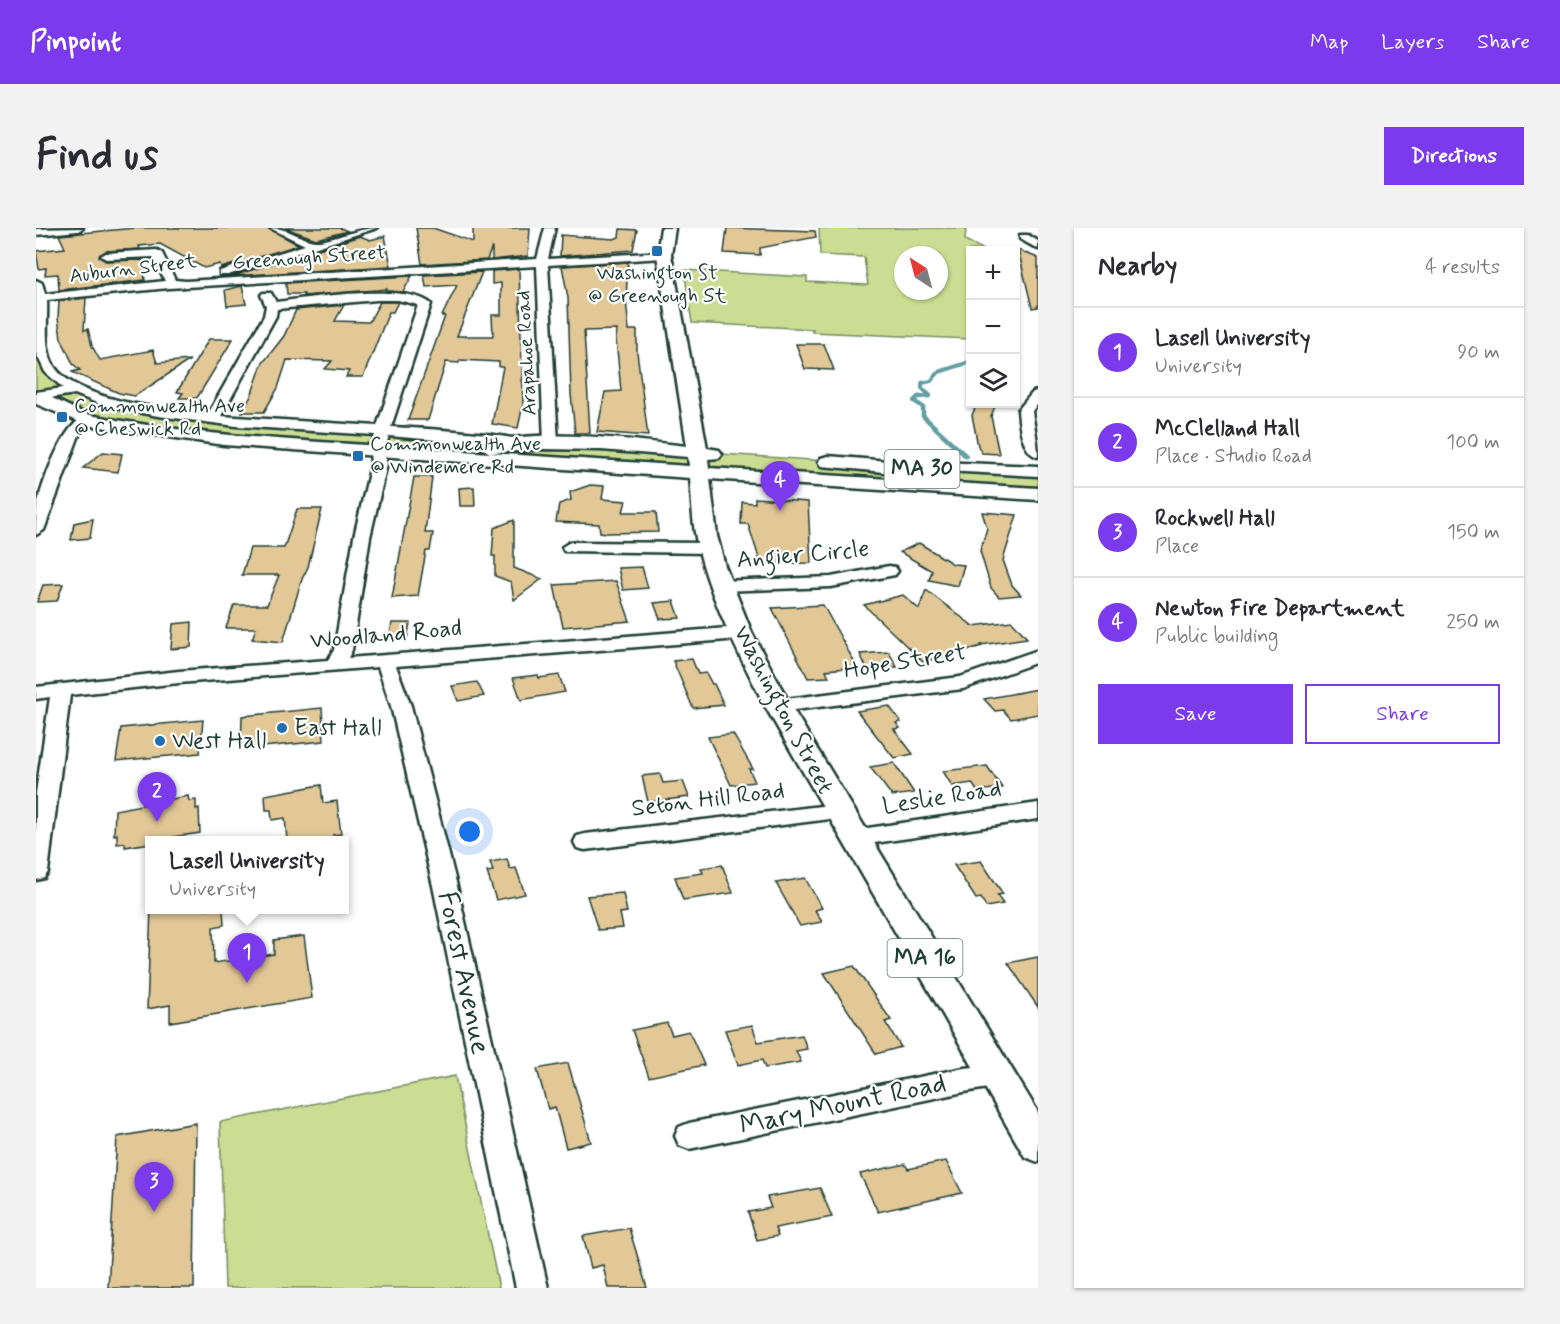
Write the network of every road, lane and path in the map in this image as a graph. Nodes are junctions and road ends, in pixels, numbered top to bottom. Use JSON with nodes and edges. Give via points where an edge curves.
{"nodes":[{"id":1,"x":78,"y":228,"type":"edge"},
{"id":2,"x":275,"y":228,"type":"edge"},
{"id":3,"x":372,"y":228,"type":"edge"},
{"id":4,"x":550,"y":228,"type":"edge"},
{"id":5,"x":668,"y":228,"type":"edge"},
{"id":6,"x":42,"y":232,"type":"edge"},
{"id":7,"x":1024,"y":237,"type":"dead end"},
{"id":8,"x":315,"y":245,"type":"junction"},
{"id":9,"x":50,"y":246,"type":"dead end"},
{"id":10,"x":1038,"y":246,"type":"edge"},
{"id":11,"x":664,"y":255,"type":"junction"},
{"id":12,"x":106,"y":256,"type":"dead end"},
{"id":13,"x":542,"y":262,"type":"junction"},
{"id":14,"x":259,"y":279,"type":"junction"},
{"id":15,"x":172,"y":285,"type":"junction"},
{"id":16,"x":37,"y":293,"type":"edge"},
{"id":17,"x":272,"y":306,"type":"junction"},
{"id":18,"x":76,"y":390,"type":"junction"},
{"id":19,"x":1038,"y":395,"type":"edge"},
{"id":20,"x":36,"y":396,"type":"edge"},
{"id":21,"x":212,"y":419,"type":"junction"},
{"id":22,"x":87,"y":420,"type":"junction"},
{"id":23,"x":379,"y":442,"type":"junction"},
{"id":24,"x":551,"y":443,"type":"junction"},
{"id":25,"x":1038,"y":453,"type":"edge"},
{"id":26,"x":697,"y":463,"type":"junction"},
{"id":27,"x":890,"y":465,"type":"junction"},
{"id":28,"x":1038,"y":471,"type":"edge"},
{"id":29,"x":1038,"y":487,"type":"edge"},
{"id":30,"x":1038,"y":494,"type":"edge"},
{"id":31,"x":36,"y":530,"type":"edge"},
{"id":32,"x":570,"y":547,"type":"dead end"},
{"id":33,"x":709,"y":548,"type":"junction"},
{"id":34,"x":890,"y":571,"type":"dead end"},
{"id":35,"x":719,"y":586,"type":"junction"},
{"id":36,"x":740,"y":633,"type":"junction"},
{"id":37,"x":1038,"y":656,"type":"edge"},
{"id":38,"x":385,"y":661,"type":"junction"},
{"id":39,"x":335,"y":664,"type":"junction"},
{"id":40,"x":61,"y":691,"type":"junction"},
{"id":41,"x":36,"y":693,"type":"edge"},
{"id":42,"x":778,"y":706,"type":"junction"},
{"id":43,"x":1038,"y":811,"type":"edge"},
{"id":44,"x":846,"y":825,"type":"junction"},
{"id":45,"x":585,"y":842,"type":"dead end"},
{"id":46,"x":36,"y":872,"type":"edge"},
{"id":47,"x":996,"y":1077,"type":"junction"},
{"id":48,"x":689,"y":1136,"type":"dead end"},
{"id":49,"x":1038,"y":1145,"type":"edge"},
{"id":50,"x":532,"y":1288,"type":"edge"}],
"edges":[{"from":1,"to":6,"type":"street"},
{"from":2,"to":8,"type":"street"},
{"from":3,"to":8,"type":"street","name":"Auburn Street"},
{"from":4,"to":13,"type":"street","name":"Arapahoe Road"},
{"from":5,"to":11,"type":"main road","name":"Washington Street","number":"MA 16"},
{"from":6,"to":9,"type":"street"},
{"from":7,"to":10,"type":"street"},
{"from":8,"to":15,"type":"street","name":"Auburn Street"},
{"from":11,"to":13,"type":"street","name":"Greenough Street"},
{"from":11,"to":26,"type":"main road","name":"Washington Street","number":"MA 16"},
{"from":12,"to":15,"type":"street","via":[[158,253]]},
{"from":13,"to":14,"type":"street","name":"Greenough Street"},
{"from":13,"to":24,"type":"street","name":"Arapahoe Road"},
{"from":14,"to":15,"type":"street","name":"Greenough Street"},
{"from":14,"to":17,"type":"street"},
{"from":15,"to":16,"type":"street","name":"Auburn Street"},
{"from":16,"to":18,"type":"street","via":[[40,352],[53,373]]},
{"from":17,"to":21,"type":"street","via":[[255,346]]},
{"from":17,"to":23,"type":"street","via":[[380,296],[412,297],[425,304]]},
{"from":18,"to":20,"type":"street"},
{"from":18,"to":21,"type":"street","via":[[126,406]]},
{"from":19,"to":25,"type":"street","via":[[1025,410],[1025,421]]},
{"from":20,"to":22,"type":"main road","number":"MA 30"},
{"from":21,"to":23,"type":"street"},
{"from":22,"to":23,"type":"main road","number":"MA 30","via":[[175,434]]},
{"from":22,"to":31,"type":"street","via":[[72,433]]},
{"from":23,"to":24,"type":"main road","number":"MA 30","via":[[460,450]]},
{"from":23,"to":26,"type":"main road","number":"MA 30"},
{"from":23,"to":39,"type":"street","via":[[379,464],[343,650]]},
{"from":24,"to":26,"type":"main road","number":"MA 30"},
{"from":26,"to":27,"type":"main road","number":"MA 30"},
{"from":26,"to":30,"type":"main road","number":"MA 30"},
{"from":26,"to":33,"type":"main road","name":"Washington Street","number":"MA 16"},
{"from":27,"to":28,"type":"street"},
{"from":27,"to":29,"type":"main road","number":"MA 30"},
{"from":32,"to":33,"type":"street"},
{"from":33,"to":35,"type":"main road","name":"Washington Street","number":"MA 16"},
{"from":34,"to":35,"type":"street","name":"Angier Circle","via":[[831,582]]},
{"from":35,"to":36,"type":"main road","name":"Washington Street","number":"MA 16"},
{"from":36,"to":38,"type":"street","name":"Woodland Road"},
{"from":36,"to":42,"type":"main road","name":"Washington Street","number":"MA 16"},
{"from":37,"to":42,"type":"street","name":"Hope Street","via":[[963,683]]},
{"from":38,"to":39,"type":"street","name":"Woodland Road"},
{"from":38,"to":50,"type":"street","name":"Forest Avenue","via":[[401,706],[445,886]]},
{"from":39,"to":40,"type":"street","name":"Woodland Road","via":[[180,676]]},
{"from":40,"to":41,"type":"street","name":"Woodland Road"},
{"from":40,"to":46,"type":"street"},
{"from":42,"to":44,"type":"main road","name":"Washington Street","number":"MA 16"},
{"from":43,"to":44,"type":"street","name":"Leslie Road"},
{"from":44,"to":45,"type":"street","name":"Seton Hill Road"},
{"from":44,"to":47,"type":"main road","name":"Washington Street","number":"MA 16"},
{"from":47,"to":48,"type":"street","name":"Mary Mount Road","via":[[964,1080]]},
{"from":47,"to":49,"type":"main road","name":"Washington Street","number":"MA 16"}]}
